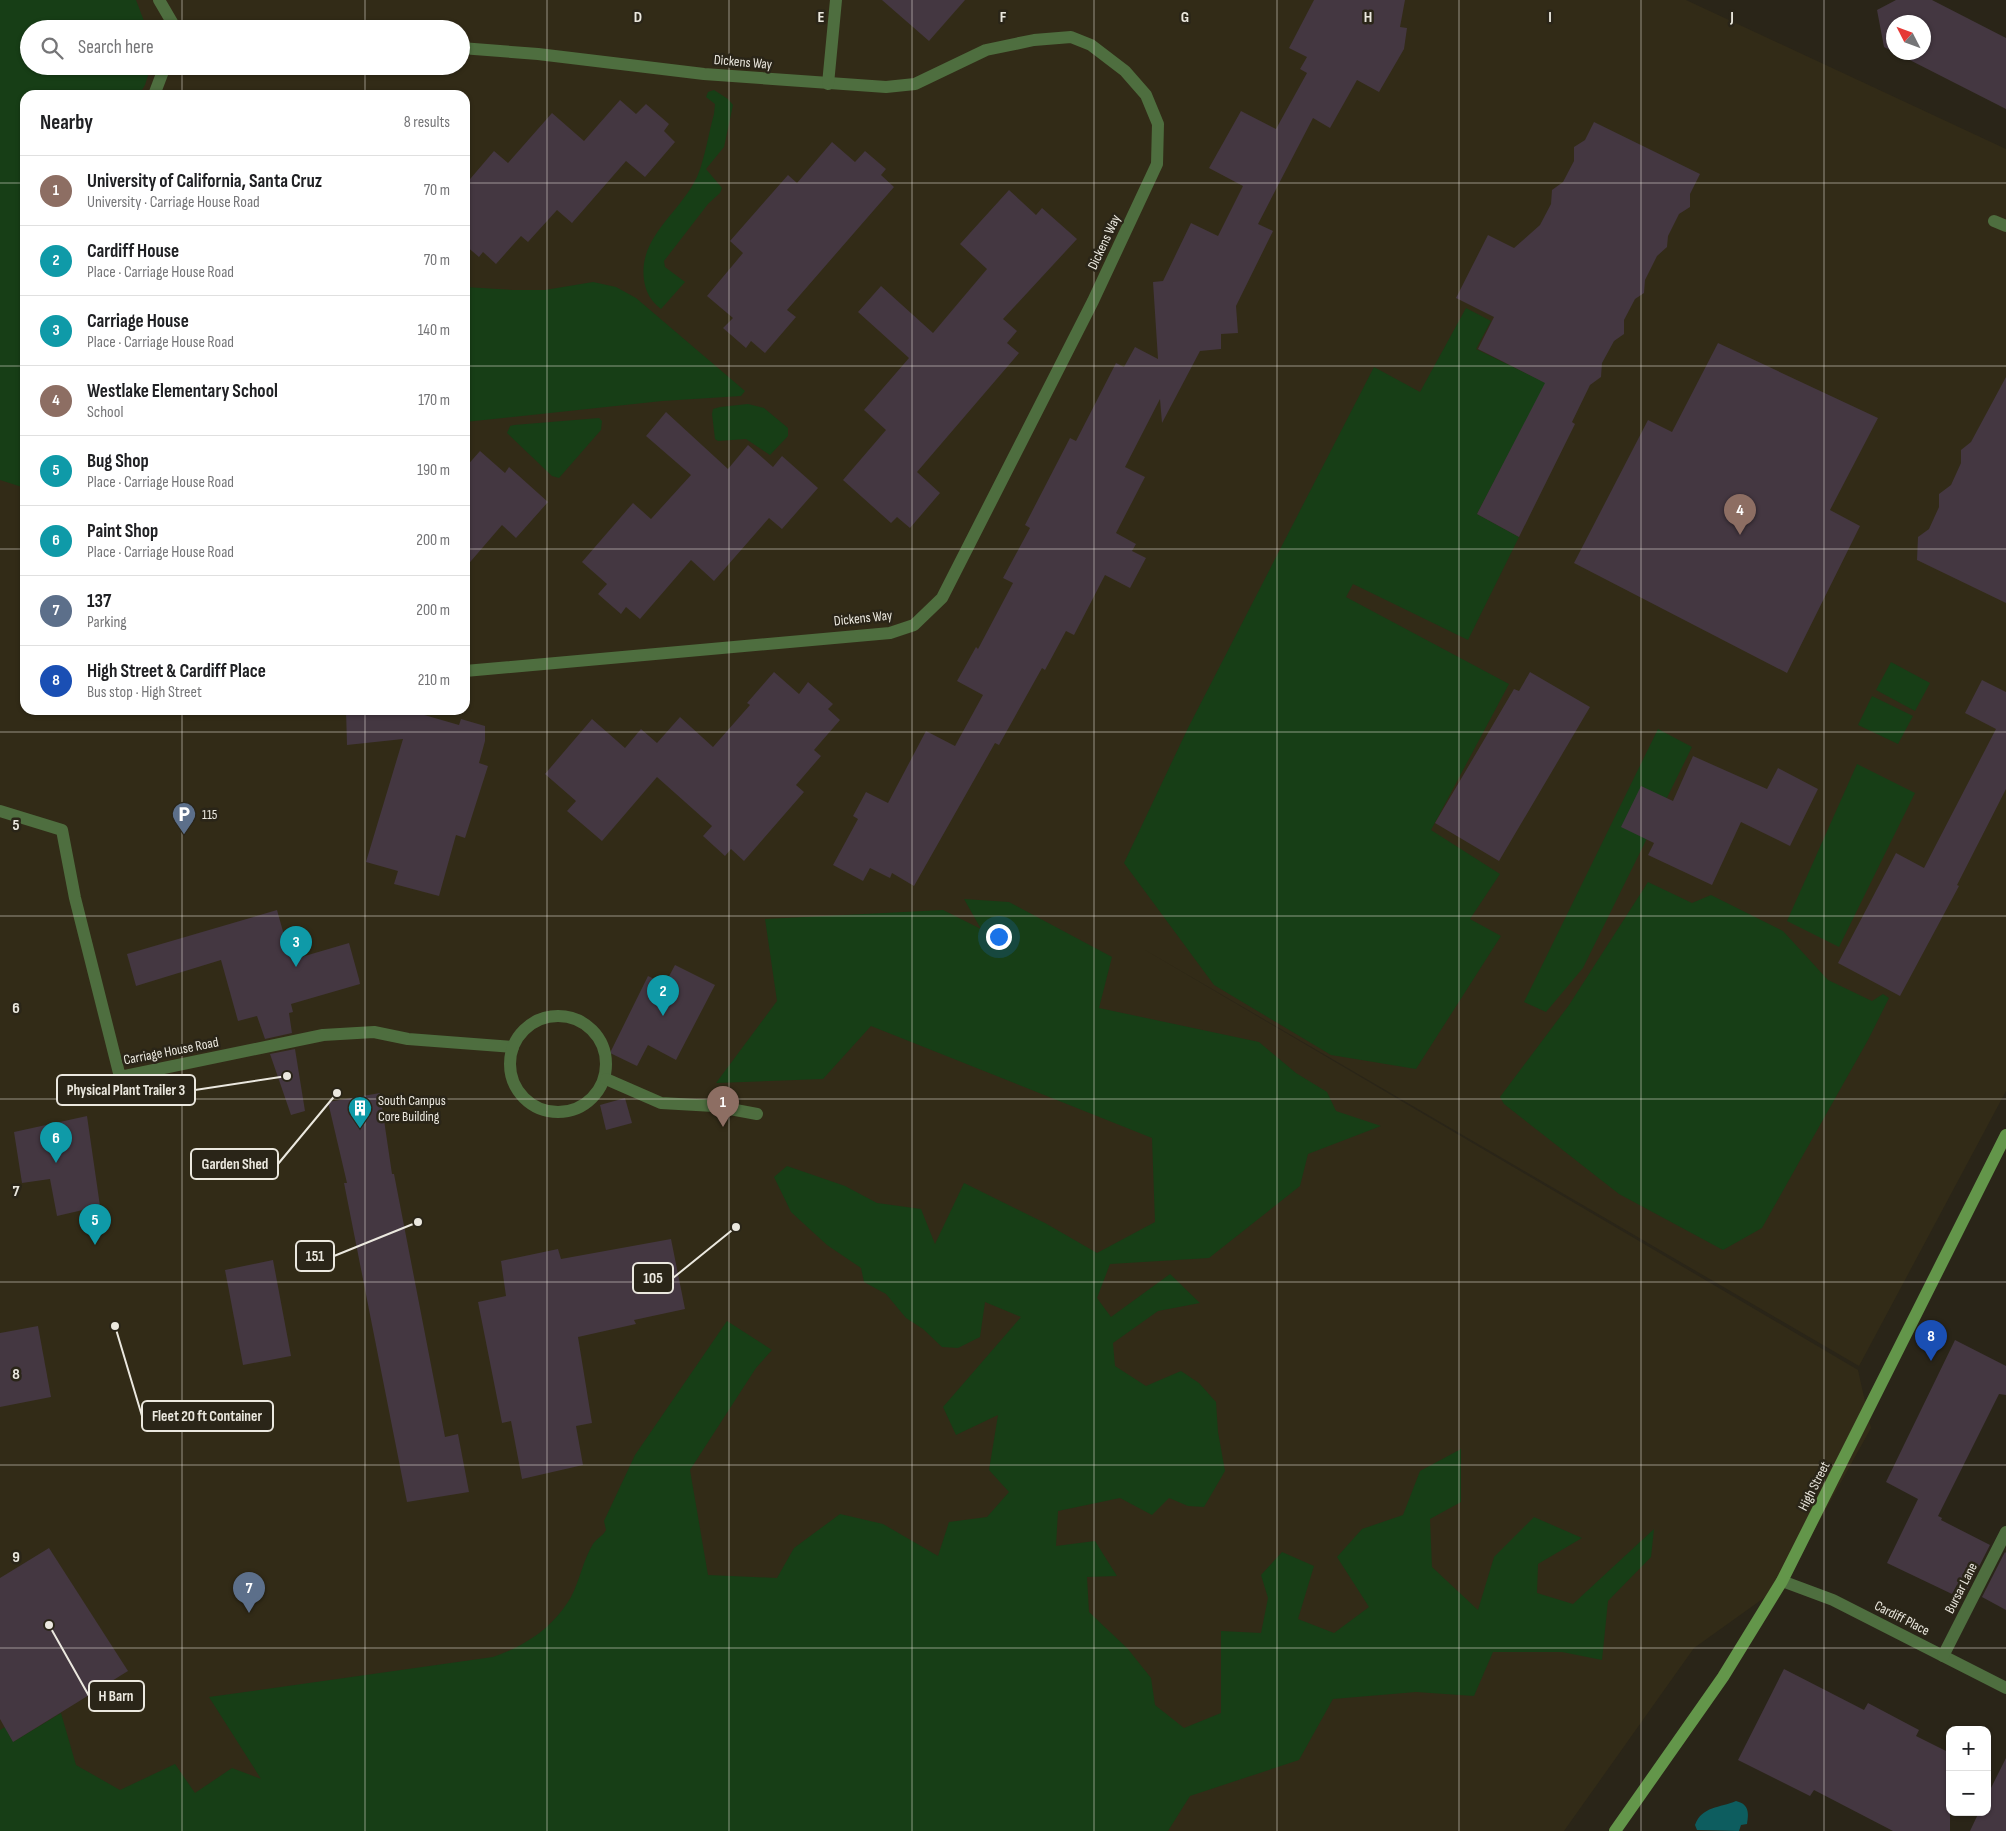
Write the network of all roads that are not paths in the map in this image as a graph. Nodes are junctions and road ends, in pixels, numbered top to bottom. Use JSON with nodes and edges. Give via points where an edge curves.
{"nodes":[{"id":1,"x":159,"y":0,"type":"edge"},
{"id":2,"x":836,"y":0,"type":"edge"},
{"id":3,"x":171,"y":20,"type":"edge"},
{"id":4,"x":470,"y":49,"type":"edge"},
{"id":5,"x":162,"y":75,"type":"edge"},
{"id":6,"x":828,"y":84,"type":"junction"},
{"id":7,"x":156,"y":90,"type":"edge"},
{"id":8,"x":470,"y":671,"type":"edge"},
{"id":9,"x":0,"y":811,"type":"edge"},
{"id":10,"x":513,"y":1047,"type":"junction"},
{"id":11,"x":606,"y":1079,"type":"junction"},
{"id":12,"x":757,"y":1114,"type":"dead end"},
{"id":13,"x":2006,"y":1135,"type":"edge"},
{"id":14,"x":2006,"y":1532,"type":"edge"},
{"id":15,"x":1782,"y":1581,"type":"junction"},
{"id":16,"x":1943,"y":1656,"type":"junction"},
{"id":17,"x":2006,"y":1688,"type":"edge"},
{"id":18,"x":1615,"y":1831,"type":"edge"}],
"edges":[{"from":1,"to":3,"type":"street"},
{"from":2,"to":6,"type":"street"},
{"from":4,"to":6,"type":"street","name":"Dickens Way"},
{"from":5,"to":7,"type":"street"},
{"from":6,"to":8,"type":"street","name":"Dickens Way","via":[[886,87],[915,84],[986,50],[1034,40],[1071,37],[1092,44],[1125,71],[1146,95],[1158,124],[1157,164],[1093,300],[942,598],[914,625],[890,633]]},
{"from":9,"to":10,"type":"street","name":"Carriage House Road","via":[[62,830],[75,898],[120,1077],[323,1035],[374,1032],[408,1039]]},
{"from":10,"to":11,"type":"street","via":[[520,1033],[539,1020],[562,1015],[577,1019],[591,1027],[601,1040],[606,1054]]},
{"from":10,"to":11,"type":"street","via":[[509,1063],[515,1087],[532,1105],[547,1112],[563,1113],[579,1108],[592,1099]]},
{"from":11,"to":12,"type":"street","via":[[662,1103],[714,1106]]},
{"from":13,"to":15,"type":"main road","name":"High Street"},
{"from":14,"to":16,"type":"street","name":"Bursar Lane"},
{"from":15,"to":16,"type":"street","name":"Cardiff Place","via":[[1833,1600]]},
{"from":15,"to":18,"type":"main road","name":"High Street","via":[[1723,1677]]},
{"from":16,"to":17,"type":"street","name":"Cardiff Place"}]}
